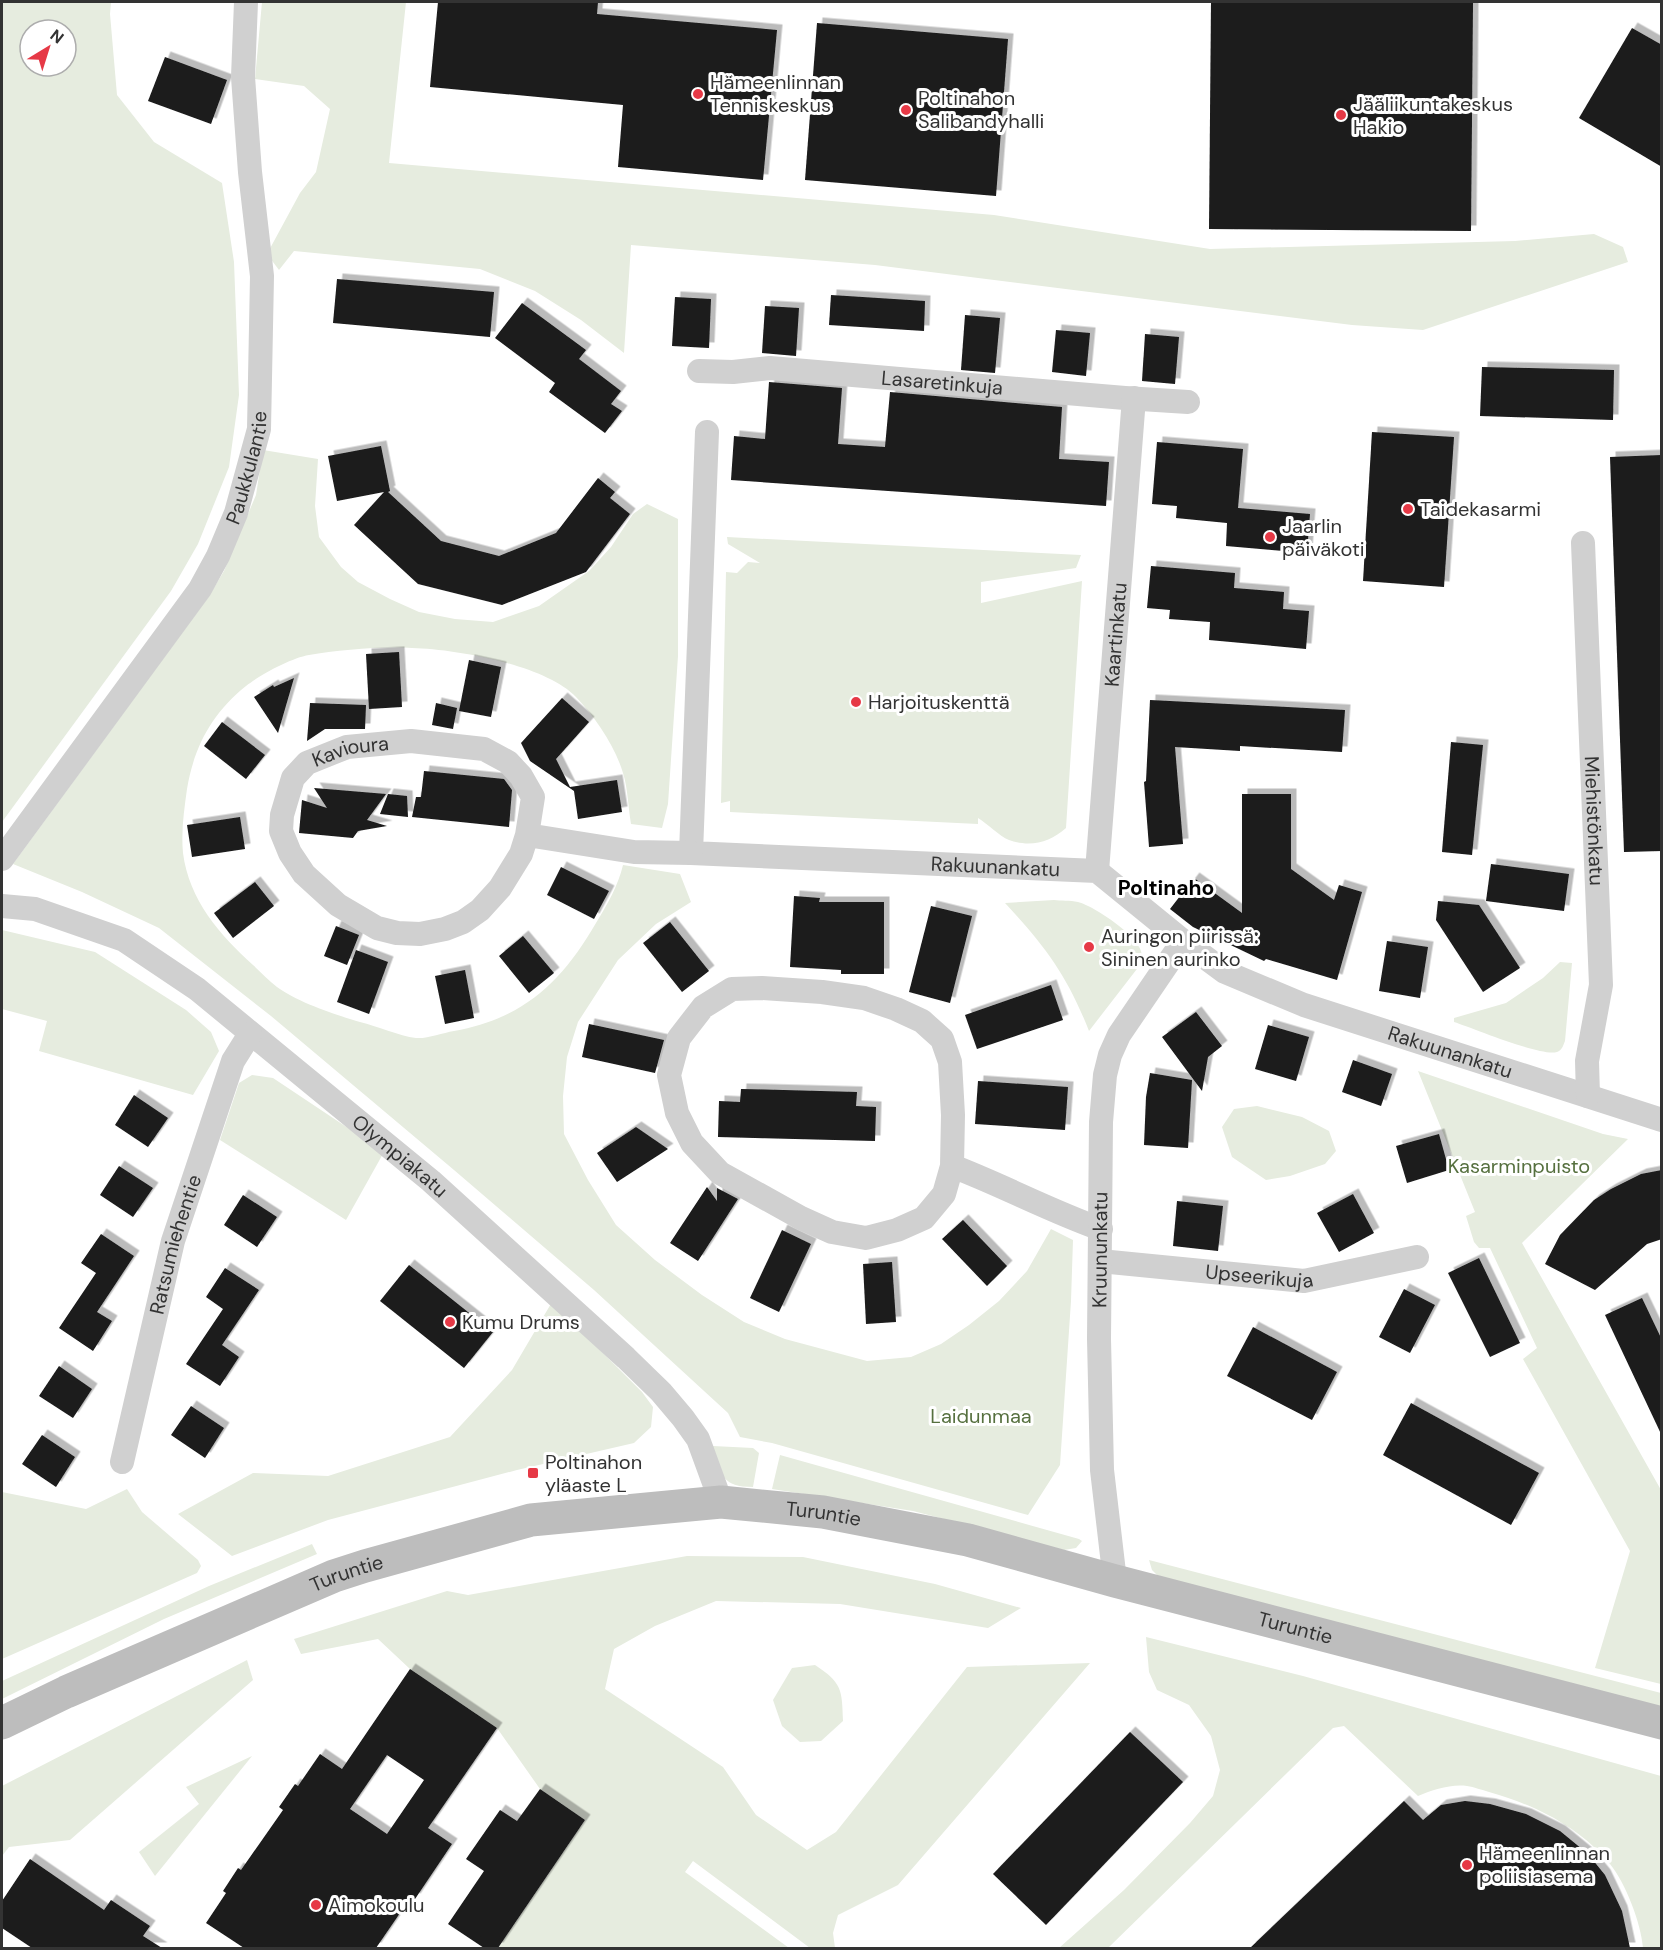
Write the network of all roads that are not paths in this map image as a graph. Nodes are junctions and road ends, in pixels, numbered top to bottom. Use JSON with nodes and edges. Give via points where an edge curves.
{"nodes":[{"id":1,"x":246,"y":2,"type":"edge"},
{"id":2,"x":699,"y":370,"type":"dead end"},
{"id":3,"x":1134,"y":398,"type":"junction"},
{"id":4,"x":1188,"y":402,"type":"dead end"},
{"id":5,"x":707,"y":432,"type":"dead end"},
{"id":6,"x":1583,"y":543,"type":"dead end"},
{"id":7,"x":527,"y":835,"type":"junction"},
{"id":8,"x":691,"y":853,"type":"junction"},
{"id":9,"x":2,"y":860,"type":"edge"},
{"id":10,"x":1097,"y":871,"type":"junction"},
{"id":11,"x":2,"y":906,"type":"edge"},
{"id":12,"x":1183,"y":941,"type":"junction"},
{"id":13,"x":250,"y":1034,"type":"junction"},
{"id":14,"x":1588,"y":1096,"type":"junction"},
{"id":15,"x":1662,"y":1120,"type":"edge"},
{"id":16,"x":952,"y":1166,"type":"junction"},
{"id":17,"x":1101,"y":1228,"type":"junction"},
{"id":18,"x":1417,"y":1257,"type":"dead end"},
{"id":19,"x":1100,"y":1261,"type":"junction"},
{"id":20,"x":122,"y":1462,"type":"dead end"},
{"id":21,"x":721,"y":1502,"type":"junction"},
{"id":22,"x":1115,"y":1581,"type":"junction"},
{"id":23,"x":1662,"y":1723,"type":"edge"},
{"id":24,"x":2,"y":1724,"type":"edge"}],
"edges":[{"from":1,"to":9,"type":"street","name":"Paukkulantie","via":[[243,77],[262,276],[259,429],[250,466],[236,513],[200,589]]},
{"from":2,"to":3,"type":"street","name":"Lasaretinkuja","via":[[770,368]]},
{"from":3,"to":4,"type":"street","name":"Lasaretinkuja"},
{"from":3,"to":10,"type":"street","name":"Kaartinkatu"},
{"from":5,"to":8,"type":"street"},
{"from":6,"to":14,"type":"street","name":"Miehistönkatu","via":[[1601,985],[1587,1060]]},
{"from":7,"to":7,"type":"street","name":"Kavioura","via":[[533,797],[508,762],[484,749],[411,741],[347,747],[307,763],[293,778],[281,831],[304,874],[338,905],[377,928],[420,934],[445,929],[472,916],[500,888],[521,854]]},
{"from":7,"to":8,"type":"street","via":[[634,852]]},
{"from":8,"to":10,"type":"street","name":"Rakuunankatu"},
{"from":10,"to":12,"type":"street","name":"Rakuunankatu"},
{"from":11,"to":13,"type":"street","name":"Olympiakatu","via":[[34,909],[124,940],[197,989]]},
{"from":12,"to":14,"type":"street","name":"Rakuunankatu","via":[[1225,972],[1305,1005]]},
{"from":12,"to":17,"type":"street","name":"Kruununkatu","via":[[1119,1035],[1110,1055],[1101,1122]]},
{"from":13,"to":20,"type":"street","name":"Ratsumiehentie","via":[[233,1061],[173,1241]]},
{"from":13,"to":21,"type":"street","name":"Olympiakatu","via":[[431,1181],[627,1358],[661,1392],[698,1439]]},
{"from":14,"to":15,"type":"street","name":"Rakuunankatu"},
{"from":16,"to":16,"type":"street","via":[[944,1194],[924,1218],[897,1230],[866,1238],[832,1232],[801,1218],[720,1173],[692,1143],[677,1113],[669,1075],[679,1038],[704,1008],[732,990],[833,993],[896,1009],[922,1021],[942,1039],[950,1062]]},
{"from":16,"to":17,"type":"street"},
{"from":17,"to":19,"type":"street","name":"Kruununkatu"},
{"from":18,"to":19,"type":"street","name":"Upseerikuja","via":[[1304,1281]]},
{"from":19,"to":22,"type":"street","name":"Kruununkatu","via":[[1102,1470]]},
{"from":21,"to":22,"type":"main road","name":"Turuntie","via":[[823,1512],[968,1540]]},
{"from":21,"to":24,"type":"main road","name":"Turuntie","via":[[531,1520],[365,1566],[66,1692]]},
{"from":22,"to":23,"type":"main road","name":"Turuntie"}]}
